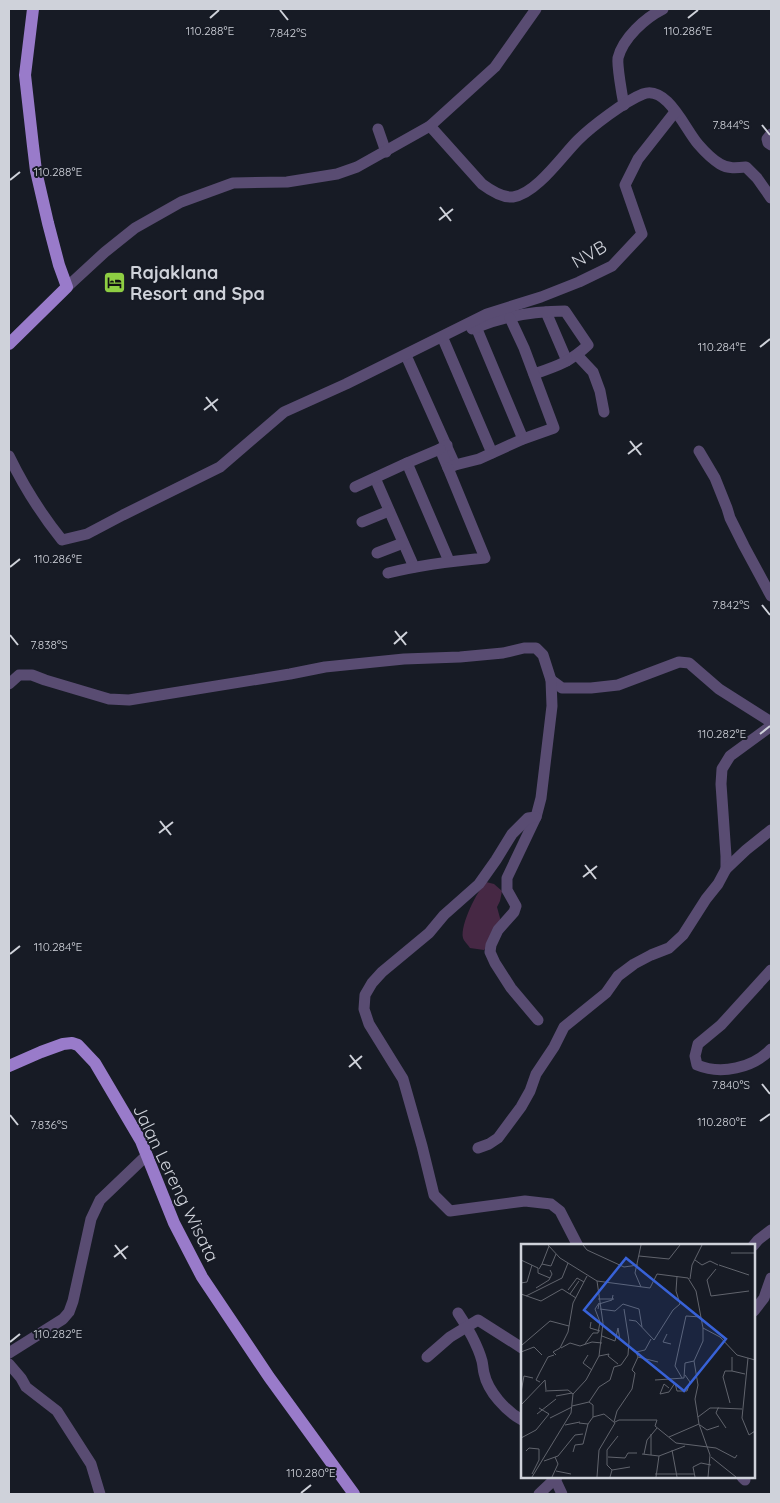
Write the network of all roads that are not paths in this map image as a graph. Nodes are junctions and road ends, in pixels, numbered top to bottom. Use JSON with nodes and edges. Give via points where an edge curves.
{"nodes":[{"id":1,"x":33,"y":9,"type":"edge"},
{"id":2,"x":536,"y":9,"type":"edge"},
{"id":3,"x":662,"y":9,"type":"edge"},
{"id":4,"x":624,"y":105,"type":"junction"},
{"id":5,"x":675,"y":112,"type":"junction"},
{"id":6,"x":430,"y":126,"type":"junction"},
{"id":7,"x":378,"y":130,"type":"dead end"},
{"id":8,"x":771,"y":134,"type":"edge"},
{"id":9,"x":771,"y":145,"type":"edge"},
{"id":10,"x":386,"y":152,"type":"junction"},
{"id":11,"x":771,"y":198,"type":"edge"},
{"id":12,"x":67,"y":286,"type":"junction"},
{"id":13,"x":546,"y":312,"type":"junction"},
{"id":14,"x":510,"y":318,"type":"junction"},
{"id":15,"x":476,"y":327,"type":"junction"},
{"id":16,"x":444,"y":341,"type":"junction"},
{"id":17,"x":9,"y":344,"type":"edge"},
{"id":18,"x":572,"y":358,"type":"junction"},
{"id":19,"x":408,"y":360,"type":"junction"},
{"id":20,"x":385,"y":364,"type":"junction"},
{"id":21,"x":534,"y":374,"type":"junction"},
{"id":22,"x":604,"y":412,"type":"dead end"},
{"id":23,"x":523,"y":439,"type":"junction"},
{"id":24,"x":443,"y":447,"type":"junction"},
{"id":25,"x":699,"y":451,"type":"dead end"},
{"id":26,"x":492,"y":453,"type":"junction"},
{"id":27,"x":9,"y":456,"type":"edge"},
{"id":28,"x":407,"y":463,"type":"junction"},
{"id":29,"x":452,"y":466,"type":"junction"},
{"id":30,"x":375,"y":478,"type":"junction"},
{"id":31,"x":355,"y":487,"type":"dead end"},
{"id":32,"x":389,"y":510,"type":"junction"},
{"id":33,"x":362,"y":522,"type":"dead end"},
{"id":34,"x":403,"y":543,"type":"junction"},
{"id":35,"x":377,"y":553,"type":"dead end"},
{"id":36,"x":449,"y":561,"type":"junction"},
{"id":37,"x":414,"y":567,"type":"junction"},
{"id":38,"x":388,"y":573,"type":"dead end"},
{"id":39,"x":771,"y":596,"type":"edge"},
{"id":40,"x":551,"y":680,"type":"junction"},
{"id":41,"x":9,"y":684,"type":"edge"},
{"id":42,"x":771,"y":722,"type":"edge"},
{"id":43,"x":771,"y":726,"type":"edge"},
{"id":44,"x":536,"y":817,"type":"junction"},
{"id":45,"x":771,"y":830,"type":"edge"},
{"id":46,"x":726,"y":869,"type":"junction"},
{"id":47,"x":771,"y":970,"type":"edge"},
{"id":48,"x":538,"y":1020,"type":"dead end"},
{"id":49,"x":771,"y":1048,"type":"edge"},
{"id":50,"x":9,"y":1066,"type":"edge"},
{"id":51,"x":478,"y":1148,"type":"dead end"},
{"id":52,"x":147,"y":1155,"type":"junction"},
{"id":53,"x":771,"y":1230,"type":"edge"},
{"id":54,"x":577,"y":1244,"type":"edge"},
{"id":55,"x":755,"y":1244,"type":"edge"},
{"id":56,"x":771,"y":1278,"type":"edge"},
{"id":57,"x":755,"y":1310,"type":"edge"},
{"id":58,"x":458,"y":1313,"type":"dead end"},
{"id":59,"x":467,"y":1326,"type":"junction"},
{"id":60,"x":521,"y":1347,"type":"edge"},
{"id":61,"x":9,"y":1353,"type":"edge"},
{"id":62,"x":427,"y":1357,"type":"dead end"},
{"id":63,"x":9,"y":1364,"type":"edge"},
{"id":64,"x":521,"y":1419,"type":"edge"},
{"id":65,"x":556,"y":1478,"type":"edge"},
{"id":66,"x":100,"y":1494,"type":"edge"},
{"id":67,"x":354,"y":1494,"type":"edge"},
{"id":68,"x":539,"y":1494,"type":"edge"},
{"id":69,"x":562,"y":1494,"type":"edge"}],
"edges":[{"from":1,"to":12,"type":"main road","via":[[25,75],[36,171]]},
{"from":2,"to":6,"type":"street","via":[[495,67]]},
{"from":3,"to":4,"type":"street","via":[[650,15],[625,42],[618,59]]},
{"from":4,"to":5,"type":"street","via":[[650,92],[662,96]]},
{"from":4,"to":6,"type":"street","via":[[582,136],[544,178],[512,197],[482,184]]},
{"from":5,"to":11,"type":"street","via":[[710,156],[730,168],[746,167]]},
{"from":5,"to":20,"type":"street","name":"NVB","via":[[638,159],[625,185],[642,234],[612,266],[541,297],[486,314]]},
{"from":6,"to":10,"type":"street"},
{"from":7,"to":10,"type":"street"},
{"from":8,"to":9,"type":"street","via":[[767,139]]},
{"from":10,"to":12,"type":"street","via":[[337,174],[287,182],[233,183],[181,202],[135,228]]},
{"from":12,"to":17,"type":"main road"},
{"from":13,"to":14,"type":"street"},
{"from":13,"to":18,"type":"street"},
{"from":13,"to":18,"type":"street","via":[[565,311],[588,344]]},
{"from":14,"to":15,"type":"street"},
{"from":14,"to":21,"type":"street"},
{"from":15,"to":16,"type":"street"},
{"from":15,"to":23,"type":"street"},
{"from":16,"to":19,"type":"street"},
{"from":16,"to":26,"type":"street"},
{"from":18,"to":21,"type":"street"},
{"from":18,"to":22,"type":"street","via":[[593,372]]},
{"from":19,"to":20,"type":"street"},
{"from":19,"to":24,"type":"street"},
{"from":20,"to":27,"type":"street","via":[[284,412],[220,467],[88,534],[62,540],[26,490]]},
{"from":21,"to":23,"type":"street","via":[[554,428]]},
{"from":23,"to":26,"type":"street"},
{"from":24,"to":28,"type":"street"},
{"from":24,"to":29,"type":"street"},
{"from":25,"to":39,"type":"street"},
{"from":26,"to":29,"type":"street"},
{"from":28,"to":30,"type":"street"},
{"from":28,"to":36,"type":"street"},
{"from":29,"to":36,"type":"street","via":[[485,558]]},
{"from":30,"to":31,"type":"street"},
{"from":30,"to":32,"type":"street"},
{"from":32,"to":33,"type":"street"},
{"from":32,"to":34,"type":"street"},
{"from":34,"to":35,"type":"street"},
{"from":34,"to":37,"type":"street"},
{"from":36,"to":37,"type":"street"},
{"from":37,"to":38,"type":"street"},
{"from":40,"to":41,"type":"street","via":[[543,655],[536,648],[530,648],[460,658],[404,659],[325,667],[129,700],[109,699],[32,674],[19,675]]},
{"from":40,"to":42,"type":"street","via":[[562,688],[618,685],[679,662],[689,663],[720,689]]},
{"from":40,"to":44,"type":"street","via":[[552,706]]},
{"from":43,"to":46,"type":"street","via":[[730,756],[722,769]]},
{"from":44,"to":48,"type":"street","via":[[507,878],[508,890],[516,906],[514,912],[498,930],[490,952],[511,988]]},
{"from":44,"to":54,"type":"street","via":[[528,818],[512,834],[479,884],[372,983],[365,995],[364,1009],[369,1024],[403,1079],[434,1195],[450,1211],[525,1201],[551,1204],[560,1212]]},
{"from":45,"to":46,"type":"street"},
{"from":46,"to":51,"type":"street","via":[[683,935],[669,948],[634,964],[618,976],[606,993],[564,1027],[516,1114],[498,1138]]},
{"from":47,"to":49,"type":"street","via":[[721,1025],[698,1044],[695,1056],[697,1065],[718,1071],[754,1062]]},
{"from":50,"to":52,"type":"main road","name":"Jalan Lereng Wisata","via":[[63,1044],[78,1046],[95,1063]]},
{"from":52,"to":61,"type":"street","via":[[100,1200],[91,1219],[69,1312]]},
{"from":52,"to":67,"type":"main road","name":"Jalan Lereng Wisata","via":[[174,1223],[202,1276],[269,1377]]},
{"from":53,"to":55,"type":"street"},
{"from":56,"to":57,"type":"street","via":[[764,1298]]},
{"from":58,"to":59,"type":"street"},
{"from":59,"to":60,"type":"street","via":[[478,1320]]},
{"from":59,"to":62,"type":"street"},
{"from":59,"to":64,"type":"street","via":[[490,1388]]},
{"from":63,"to":66,"type":"street","via":[[26,1386],[57,1411],[91,1464]]},
{"from":65,"to":68,"type":"street"},
{"from":65,"to":69,"type":"street"}]}
